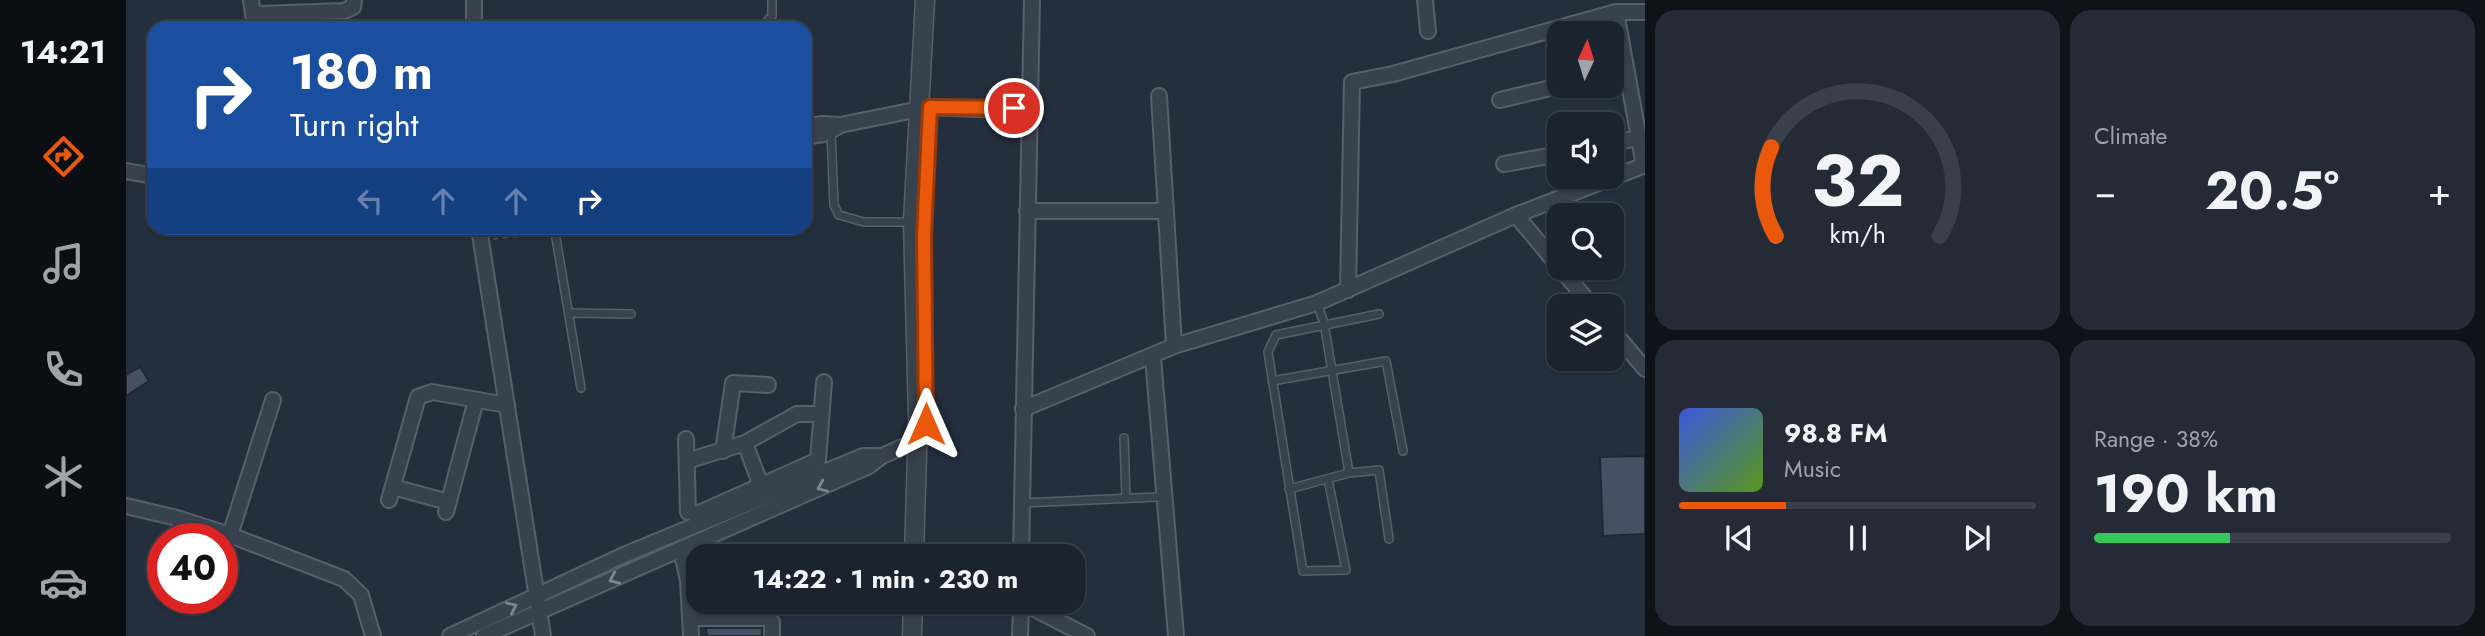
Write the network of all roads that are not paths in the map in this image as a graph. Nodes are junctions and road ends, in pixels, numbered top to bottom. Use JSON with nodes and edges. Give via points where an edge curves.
{"nodes":[{"id":1,"x":251,"y":0,"type":"edge"},
{"id":2,"x":354,"y":0,"type":"edge"},
{"id":3,"x":474,"y":0,"type":"edge"},
{"id":4,"x":772,"y":0,"type":"edge"},
{"id":5,"x":925,"y":0,"type":"edge"},
{"id":6,"x":934,"y":0,"type":"edge"},
{"id":7,"x":1032,"y":0,"type":"edge"},
{"id":8,"x":1425,"y":0,"type":"edge"},
{"id":9,"x":1616,"y":12,"type":"junction"},
{"id":10,"x":1645,"y":12,"type":"edge"},
{"id":11,"x":258,"y":18,"type":"edge"},
{"id":12,"x":474,"y":21,"type":"edge"},
{"id":13,"x":767,"y":21,"type":"edge"},
{"id":14,"x":1616,"y":21,"type":"edge"},
{"id":15,"x":1428,"y":31,"type":"dead end"},
{"id":16,"x":1624,"y":88,"type":"edge"},
{"id":17,"x":1547,"y":89,"type":"edge"},
{"id":18,"x":1159,"y":96,"type":"dead end"},
{"id":19,"x":1500,"y":100,"type":"dead end"},
{"id":20,"x":1029,"y":105,"type":"junction"},
{"id":21,"x":925,"y":108,"type":"junction"},
{"id":22,"x":812,"y":126,"type":"edge"},
{"id":23,"x":836,"y":128,"type":"junction"},
{"id":24,"x":812,"y":135,"type":"edge"},
{"id":25,"x":1639,"y":138,"type":"junction"},
{"id":26,"x":1624,"y":141,"type":"edge"},
{"id":27,"x":1547,"y":156,"type":"edge"},
{"id":28,"x":1504,"y":164,"type":"dead end"},
{"id":29,"x":1644,"y":166,"type":"edge"},
{"id":30,"x":126,"y":170,"type":"edge"},
{"id":31,"x":147,"y":174,"type":"edge"},
{"id":32,"x":1027,"y":211,"type":"junction"},
{"id":33,"x":1164,"y":211,"type":"junction"},
{"id":34,"x":1516,"y":215,"type":"junction"},
{"id":35,"x":913,"y":222,"type":"junction"},
{"id":36,"x":480,"y":235,"type":"edge"},
{"id":37,"x":556,"y":235,"type":"edge"},
{"id":38,"x":1547,"y":252,"type":"edge"},
{"id":39,"x":1571,"y":280,"type":"edge"},
{"id":40,"x":1348,"y":290,"type":"junction"},
{"id":41,"x":1582,"y":294,"type":"edge"},
{"id":42,"x":1317,"y":303,"type":"junction"},
{"id":43,"x":571,"y":313,"type":"junction"},
{"id":44,"x":631,"y":314,"type":"dead end"},
{"id":45,"x":1379,"y":314,"type":"dead end"},
{"id":46,"x":1324,"y":323,"type":"junction"},
{"id":47,"x":1624,"y":344,"type":"edge"},
{"id":48,"x":1174,"y":346,"type":"junction"},
{"id":49,"x":1153,"y":357,"type":"junction"},
{"id":50,"x":1331,"y":369,"type":"junction"},
{"id":51,"x":1645,"y":369,"type":"edge"},
{"id":52,"x":1272,"y":381,"type":"junction"},
{"id":53,"x":824,"y":382,"type":"dead end"},
{"id":54,"x":768,"y":385,"type":"dead end"},
{"id":55,"x":582,"y":388,"type":"dead end"},
{"id":56,"x":273,"y":400,"type":"dead end"},
{"id":57,"x":476,"y":400,"type":"junction"},
{"id":58,"x":507,"y":405,"type":"junction"},
{"id":59,"x":1023,"y":409,"type":"junction"},
{"id":60,"x":821,"y":414,"type":"junction"},
{"id":61,"x":1124,"y":438,"type":"dead end"},
{"id":62,"x":686,"y":439,"type":"dead end"},
{"id":63,"x":922,"y":439,"type":"junction"},
{"id":64,"x":745,"y":443,"type":"junction"},
{"id":65,"x":723,"y":451,"type":"junction"},
{"id":66,"x":1403,"y":451,"type":"dead end"},
{"id":67,"x":687,"y":461,"type":"junction"},
{"id":68,"x":1349,"y":473,"type":"junction"},
{"id":69,"x":1328,"y":479,"type":"junction"},
{"id":70,"x":1289,"y":489,"type":"junction"},
{"id":71,"x":766,"y":497,"type":"junction"},
{"id":72,"x":1157,"y":497,"type":"dead end"},
{"id":73,"x":1126,"y":498,"type":"junction"},
{"id":74,"x":1022,"y":503,"type":"junction"},
{"id":75,"x":126,"y":506,"type":"edge"},
{"id":76,"x":193,"y":523,"type":"edge"},
{"id":77,"x":234,"y":523,"type":"edge"},
{"id":78,"x":238,"y":538,"type":"edge"},
{"id":79,"x":1389,"y":539,"type":"dead end"},
{"id":80,"x":915,"y":544,"type":"edge"},
{"id":81,"x":923,"y":544,"type":"edge"},
{"id":82,"x":1021,"y":544,"type":"edge"},
{"id":83,"x":681,"y":549,"type":"junction"},
{"id":84,"x":536,"y":596,"type":"junction"},
{"id":85,"x":539,"y":612,"type":"junction"},
{"id":86,"x":913,"y":614,"type":"edge"},
{"id":87,"x":922,"y":614,"type":"edge"},
{"id":88,"x":1021,"y":614,"type":"edge"},
{"id":89,"x":1044,"y":614,"type":"edge"},
{"id":90,"x":690,"y":618,"type":"junction"},
{"id":91,"x":373,"y":636,"type":"edge"},
{"id":92,"x":450,"y":636,"type":"edge"},
{"id":93,"x":484,"y":636,"type":"edge"},
{"id":94,"x":543,"y":636,"type":"edge"},
{"id":95,"x":691,"y":636,"type":"edge"},
{"id":96,"x":772,"y":636,"type":"edge"},
{"id":97,"x":912,"y":636,"type":"edge"},
{"id":98,"x":921,"y":636,"type":"edge"},
{"id":99,"x":1020,"y":636,"type":"edge"},
{"id":100,"x":1087,"y":636,"type":"edge"},
{"id":101,"x":1175,"y":636,"type":"edge"}],
"edges":[{"from":1,"to":11,"type":"street"},
{"from":2,"to":11,"type":"street","via":[[353,7],[344,11]]},
{"from":3,"to":12,"type":"street"},
{"from":4,"to":13,"type":"lane"},
{"from":5,"to":21,"type":"street"},
{"from":6,"to":21,"type":"street"},
{"from":7,"to":20,"type":"street"},
{"from":8,"to":15,"type":"street"},
{"from":9,"to":10,"type":"street"},
{"from":9,"to":14,"type":"street"},
{"from":9,"to":40,"type":"street","via":[[1352,82]]},
{"from":16,"to":25,"type":"street"},
{"from":17,"to":19,"type":"street"},
{"from":18,"to":33,"type":"street"},
{"from":20,"to":21,"type":"street","via":[[1001,110]]},
{"from":20,"to":32,"type":"street"},
{"from":21,"to":23,"type":"street"},
{"from":21,"to":35,"type":"street"},
{"from":21,"to":63,"type":"street"},
{"from":22,"to":23,"type":"street"},
{"from":23,"to":24,"type":"street"},
{"from":23,"to":35,"type":"lane","via":[[834,205],[839,215],[864,222]]},
{"from":25,"to":26,"type":"street"},
{"from":25,"to":29,"type":"street"},
{"from":27,"to":28,"type":"street"},
{"from":29,"to":34,"type":"street"},
{"from":30,"to":31,"type":"street"},
{"from":32,"to":33,"type":"street"},
{"from":32,"to":59,"type":"street"},
{"from":33,"to":48,"type":"street"},
{"from":34,"to":38,"type":"street"},
{"from":34,"to":40,"type":"street"},
{"from":35,"to":63,"type":"street"},
{"from":36,"to":58,"type":"street"},
{"from":37,"to":43,"type":"lane"},
{"from":39,"to":41,"type":"street"},
{"from":40,"to":42,"type":"street"},
{"from":42,"to":46,"type":"lane"},
{"from":42,"to":48,"type":"street"},
{"from":43,"to":44,"type":"lane"},
{"from":43,"to":55,"type":"lane"},
{"from":45,"to":46,"type":"lane"},
{"from":46,"to":50,"type":"lane"},
{"from":46,"to":52,"type":"lane","via":[[1276,335],[1268,352]]},
{"from":47,"to":51,"type":"street"},
{"from":48,"to":49,"type":"street"},
{"from":49,"to":59,"type":"street"},
{"from":49,"to":101,"type":"street"},
{"from":50,"to":52,"type":"lane"},
{"from":50,"to":66,"type":"lane","via":[[1385,361]]},
{"from":50,"to":68,"type":"lane"},
{"from":52,"to":70,"type":"lane"},
{"from":53,"to":60,"type":"street"},
{"from":54,"to":65,"type":"street","via":[[733,383]]},
{"from":56,"to":77,"type":"street"},
{"from":57,"to":57,"type":"street","via":[[447,507],[391,493],[418,397],[432,392]]},
{"from":57,"to":58,"type":"street"},
{"from":58,"to":84,"type":"street"},
{"from":59,"to":74,"type":"street"},
{"from":60,"to":64,"type":"street","via":[[797,414]]},
{"from":60,"to":71,"type":"street","via":[[818,460]]},
{"from":61,"to":73,"type":"lane"},
{"from":62,"to":67,"type":"street"},
{"from":63,"to":71,"type":"street","via":[[869,466]]},
{"from":63,"to":80,"type":"street"},
{"from":63,"to":81,"type":"street"},
{"from":64,"to":65,"type":"street"},
{"from":64,"to":71,"type":"street"},
{"from":65,"to":67,"type":"street"},
{"from":67,"to":71,"type":"street","via":[[690,514]]},
{"from":68,"to":69,"type":"lane"},
{"from":68,"to":79,"type":"lane","via":[[1379,470]]},
{"from":69,"to":70,"type":"lane"},
{"from":69,"to":70,"type":"lane","via":[[1346,570],[1303,571]]},
{"from":71,"to":83,"type":"street"},
{"from":71,"to":84,"type":"street"},
{"from":72,"to":73,"type":"lane"},
{"from":73,"to":74,"type":"lane"},
{"from":74,"to":82,"type":"street"},
{"from":75,"to":76,"type":"street"},
{"from":78,"to":91,"type":"street","via":[[344,579],[361,596]]},
{"from":83,"to":85,"type":"street","one_way":true},
{"from":83,"to":90,"type":"street"},
{"from":84,"to":85,"type":"street"},
{"from":92,"to":84,"type":"street","one_way":true},
{"from":85,"to":93,"type":"street"},
{"from":85,"to":94,"type":"street"},
{"from":86,"to":97,"type":"street"},
{"from":87,"to":98,"type":"street"},
{"from":88,"to":99,"type":"street"},
{"from":89,"to":100,"type":"street"},
{"from":90,"to":95,"type":"street"},
{"from":90,"to":96,"type":"street","via":[[768,618]]}]}
